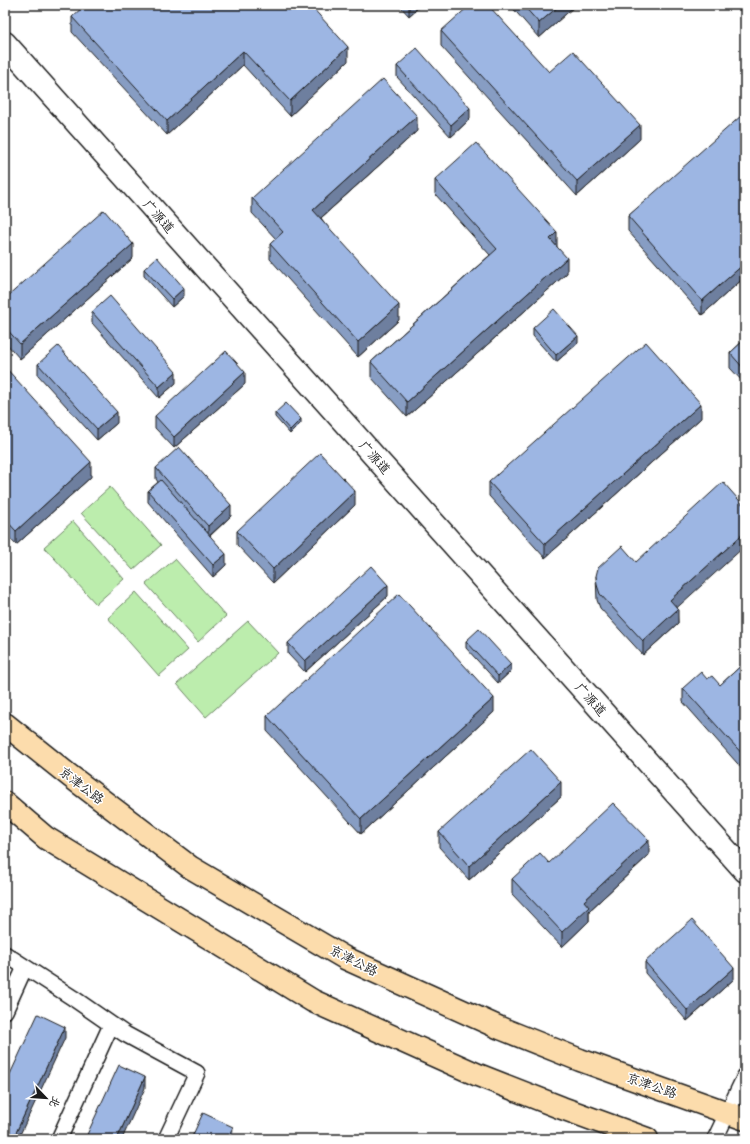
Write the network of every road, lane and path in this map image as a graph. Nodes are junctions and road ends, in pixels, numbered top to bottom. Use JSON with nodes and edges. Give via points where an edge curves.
{"nodes":[{"id":1,"x":5,"y":43,"type":"edge"},
{"id":2,"x":5,"y":724,"type":"edge"},
{"id":3,"x":5,"y":803,"type":"edge"},
{"id":4,"x":745,"y":872,"type":"edge"},
{"id":5,"x":5,"y":954,"type":"edge"},
{"id":6,"x":25,"y":967,"type":"junction"},
{"id":7,"x":5,"y":1011,"type":"edge"},
{"id":8,"x":111,"y":1025,"type":"junction"},
{"id":9,"x":745,"y":1076,"type":"edge"},
{"id":10,"x":736,"y":1115,"type":"edge"},
{"id":11,"x":59,"y":1139,"type":"edge"},
{"id":12,"x":166,"y":1139,"type":"edge"},
{"id":13,"x":647,"y":1139,"type":"edge"},
{"id":14,"x":715,"y":1139,"type":"edge"}],
"edges":[{"from":1,"to":4,"type":"main road","name":"广源道"},
{"from":2,"to":10,"type":"highway","name":"京津公路","via":[[190,866],[345,958],[500,1028],[580,1060]]},
{"from":3,"to":13,"type":"highway","via":[[46,838],[313,1001],[478,1075]]},
{"from":5,"to":6,"type":"street"},
{"from":6,"to":7,"type":"street"},
{"from":6,"to":8,"type":"street"},
{"from":8,"to":11,"type":"street"},
{"from":8,"to":12,"type":"street","via":[[197,1073]]},
{"from":9,"to":10,"type":"street"},
{"from":10,"to":14,"type":"street"}]}
